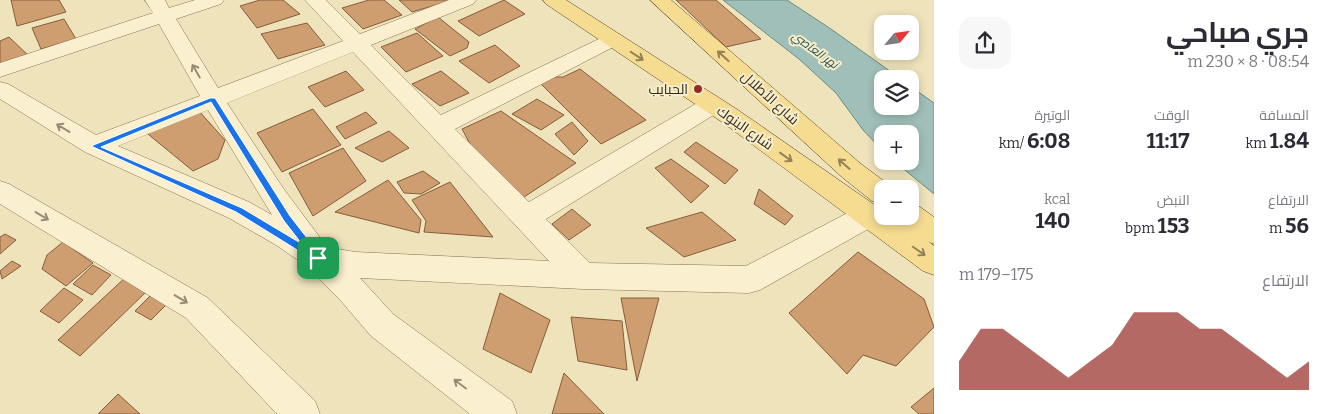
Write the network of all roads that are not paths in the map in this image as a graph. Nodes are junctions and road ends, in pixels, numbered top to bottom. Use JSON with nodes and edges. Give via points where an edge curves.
{"nodes":[{"id":1,"x":214,"y":0,"type":"edge"},
{"id":2,"x":315,"y":0,"type":"edge"},
{"id":3,"x":466,"y":0,"type":"edge"},
{"id":4,"x":553,"y":0,"type":"edge"},
{"id":5,"x":660,"y":0,"type":"edge"},
{"id":6,"x":160,"y":8,"type":"edge"},
{"id":7,"x":612,"y":40,"type":"junction"},
{"id":8,"x":356,"y":43,"type":"junction"},
{"id":9,"x":0,"y":70,"type":"edge"},
{"id":10,"x":0,"y":89,"type":"edge"},
{"id":11,"x":770,"y":98,"type":"junction"},
{"id":12,"x":212,"y":99,"type":"junction"},
{"id":13,"x":721,"y":111,"type":"junction"},
{"id":14,"x":438,"y":128,"type":"junction"},
{"id":15,"x":94,"y":146,"type":"junction"},
{"id":16,"x":0,"y":191,"type":"edge"},
{"id":17,"x":874,"y":204,"type":"edge"},
{"id":18,"x":874,"y":204,"type":"edge"},
{"id":19,"x":874,"y":206,"type":"edge"},
{"id":20,"x":526,"y":217,"type":"junction"},
{"id":21,"x":919,"y":221,"type":"edge"},
{"id":22,"x":896,"y":225,"type":"edge"},
{"id":23,"x":934,"y":232,"type":"edge"},
{"id":24,"x":318,"y":258,"type":"junction"},
{"id":25,"x":934,"y":262,"type":"edge"},
{"id":26,"x":583,"y":276,"type":"junction"},
{"id":27,"x":302,"y":414,"type":"edge"},
{"id":28,"x":499,"y":414,"type":"edge"}],
"edges":[{"from":1,"to":6,"type":"street"},
{"from":2,"to":8,"type":"street"},
{"from":3,"to":8,"type":"street"},
{"from":4,"to":7,"type":"main road","name":"شارع البنوك"},
{"from":11,"to":5,"type":"main road","name":"شارع الأطلال","one_way":true},
{"from":6,"to":9,"type":"street"},
{"from":12,"to":6,"type":"street","one_way":true},
{"from":7,"to":13,"type":"main road","name":"شارع البنوك","one_way":true},
{"from":7,"to":14,"type":"street"},
{"from":8,"to":12,"type":"street"},
{"from":8,"to":14,"type":"street"},
{"from":15,"to":10,"type":"street","one_way":true},
{"from":11,"to":13,"type":"main road","via":[[762,111],[753,115]]},
{"from":17,"to":11,"type":"main road","name":"شارع الأطلال","one_way":true,"via":[[852,171]]},
{"from":12,"to":15,"type":"street"},
{"from":12,"to":24,"type":"street","via":[[287,219]]},
{"from":13,"to":18,"type":"main road","name":"شارع البنوك","one_way":true},
{"from":13,"to":20,"type":"street"},
{"from":14,"to":20,"type":"street"},
{"from":15,"to":24,"type":"street","via":[[239,210]]},
{"from":16,"to":27,"type":"street","one_way":true,"via":[[197,308]]},
{"from":19,"to":26,"type":"street","via":[[749,280]]},
{"from":20,"to":26,"type":"street"},
{"from":21,"to":23,"type":"main road"},
{"from":22,"to":25,"type":"main road","name":"شارع البنوك","one_way":true},
{"from":24,"to":26,"type":"street","via":[[356,265]]},
{"from":28,"to":24,"type":"street","one_way":true,"via":[[382,325]]}]}
